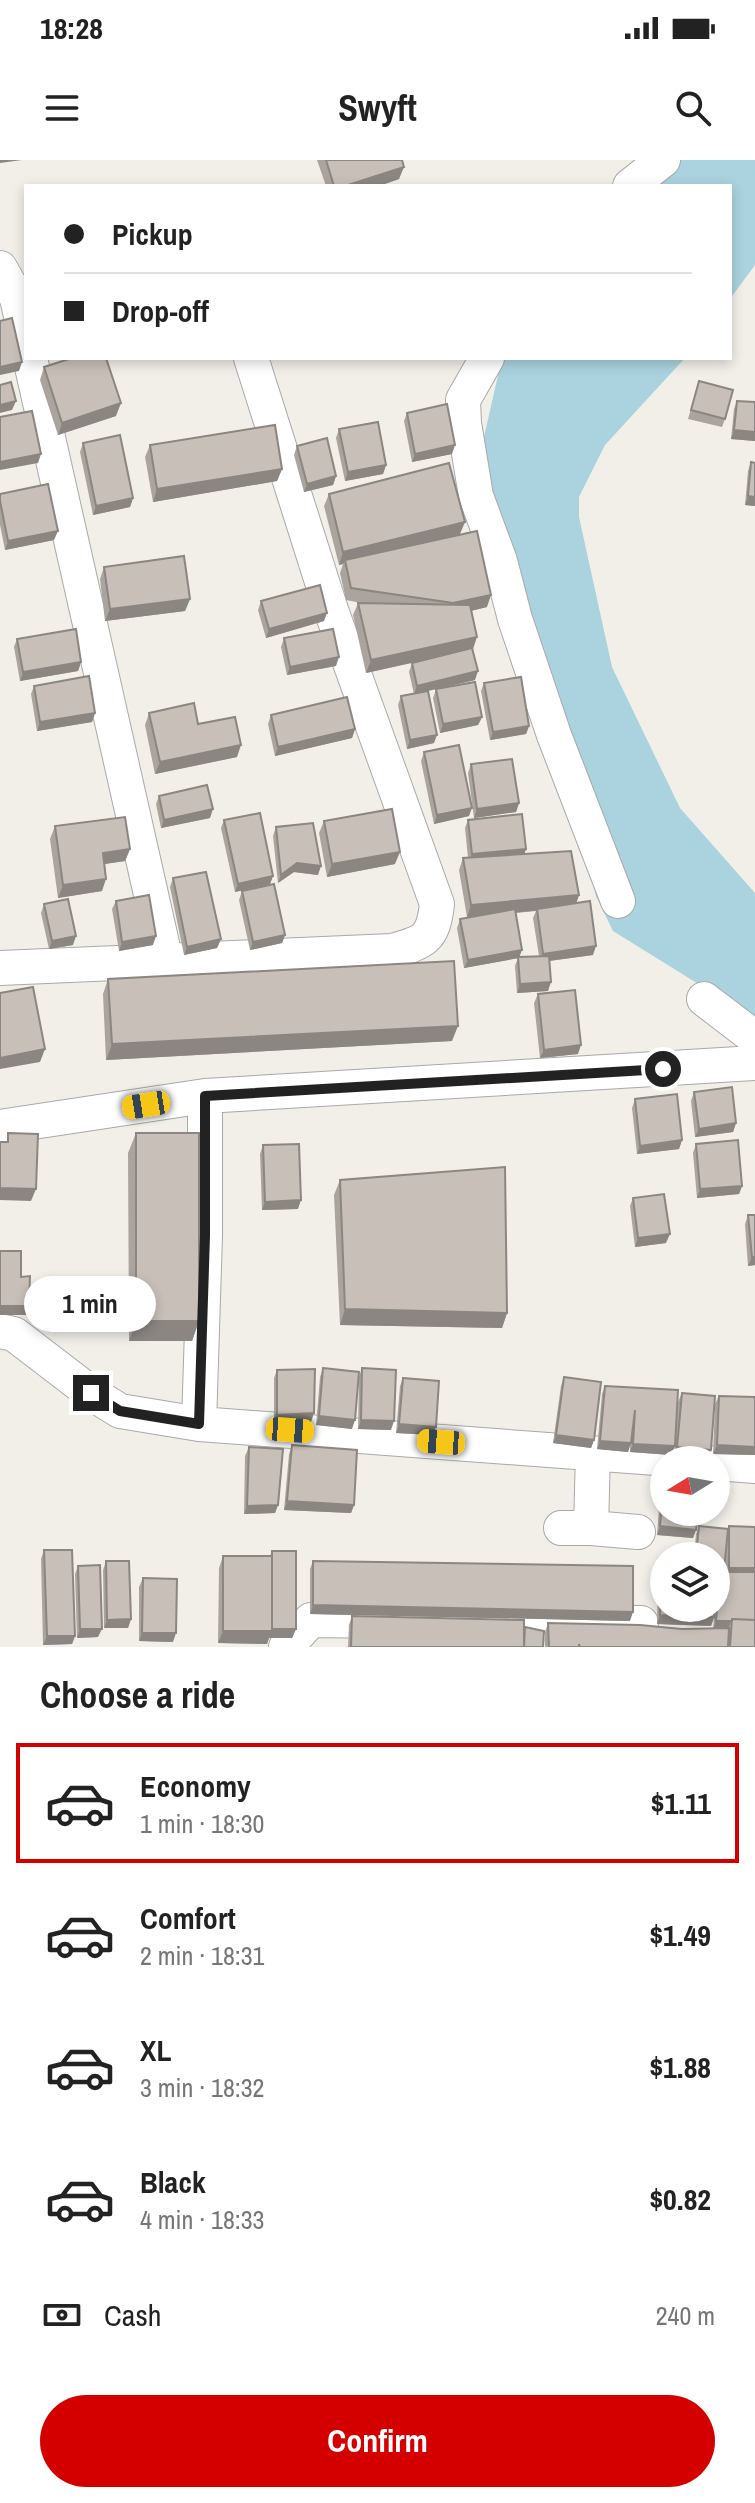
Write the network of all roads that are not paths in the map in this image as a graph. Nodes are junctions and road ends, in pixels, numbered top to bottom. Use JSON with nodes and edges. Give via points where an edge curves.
{"nodes":[{"id":1,"x":663,"y":160,"type":"edge"},
{"id":2,"x":633,"y":184,"type":"edge"},
{"id":3,"x":0,"y":268,"type":"edge"},
{"id":4,"x":24,"y":329,"type":"edge"},
{"id":5,"x":30,"y":360,"type":"edge"},
{"id":6,"x":252,"y":360,"type":"edge"},
{"id":7,"x":486,"y":360,"type":"edge"},
{"id":8,"x":618,"y":901,"type":"dead end"},
{"id":9,"x":166,"y":961,"type":"junction"},
{"id":10,"x":0,"y":968,"type":"edge"},
{"id":11,"x":704,"y":999,"type":"dead end"},
{"id":12,"x":755,"y":1038,"type":"edge"},
{"id":13,"x":755,"y":1063,"type":"edge"},
{"id":14,"x":205,"y":1096,"type":"junction"},
{"id":15,"x":0,"y":1127,"type":"edge"},
{"id":16,"x":0,"y":1331,"type":"edge"},
{"id":17,"x":199,"y":1424,"type":"junction"},
{"id":18,"x":593,"y":1453,"type":"junction"},
{"id":19,"x":650,"y":1457,"type":"edge"},
{"id":20,"x":730,"y":1464,"type":"edge"},
{"id":21,"x":755,"y":1466,"type":"edge"},
{"id":22,"x":638,"y":1532,"type":"dead end"},
{"id":23,"x":641,"y":1623,"type":"edge"},
{"id":24,"x":286,"y":1647,"type":"edge"}],
"edges":[{"from":1,"to":2,"type":"street"},
{"from":3,"to":4,"type":"street","via":[[17,298]]},
{"from":5,"to":9,"type":"street"},
{"from":6,"to":9,"type":"street","via":[[331,610],[437,904],[434,927],[421,943],[392,951]]},
{"from":7,"to":8,"type":"street","via":[[463,400],[476,496],[554,735]]},
{"from":9,"to":10,"type":"street"},
{"from":11,"to":12,"type":"street"},
{"from":13,"to":14,"type":"street"},
{"from":14,"to":15,"type":"street"},
{"from":14,"to":17,"type":"street"},
{"from":16,"to":17,"type":"street","via":[[14,1334],[120,1411]]},
{"from":17,"to":18,"type":"street"},
{"from":18,"to":19,"type":"street"},
{"from":18,"to":22,"type":"street","via":[[576,1528]]},
{"from":20,"to":21,"type":"street"},
{"from":23,"to":24,"type":"street","via":[[311,1620]]}]}
